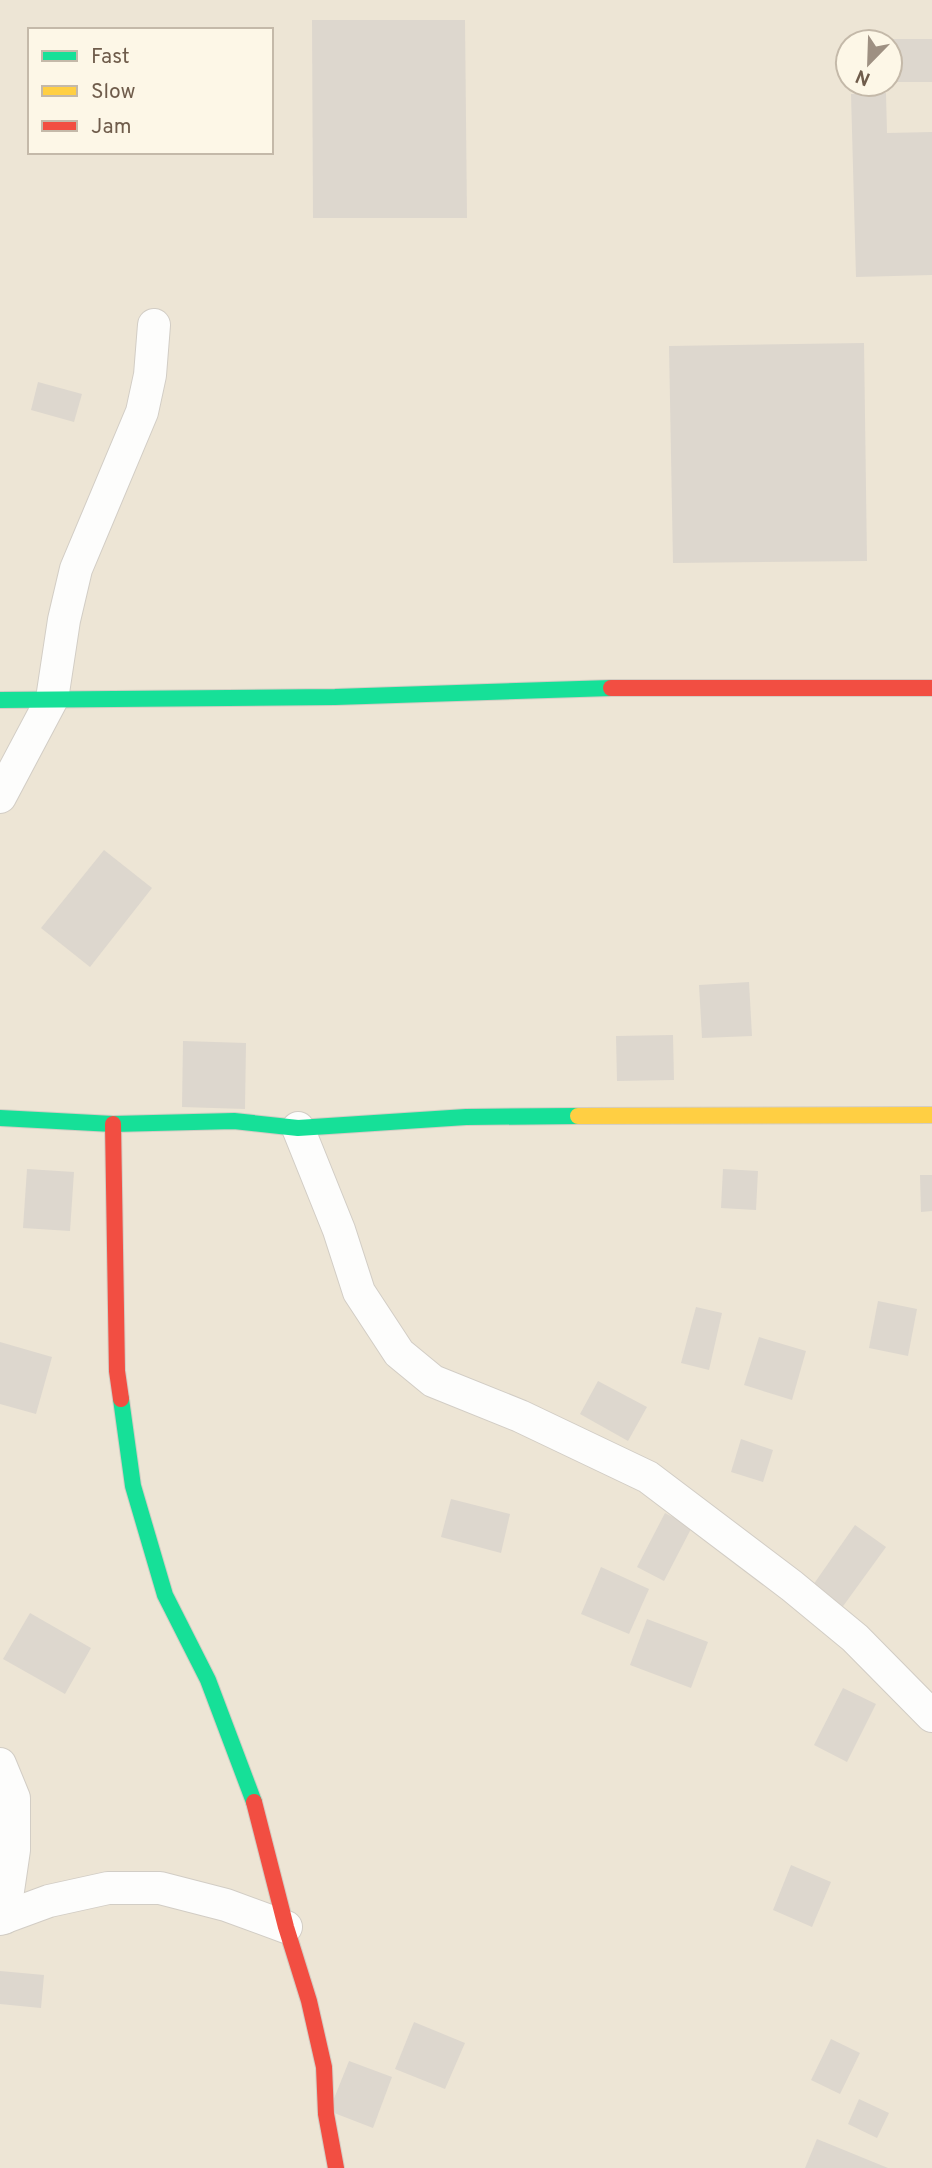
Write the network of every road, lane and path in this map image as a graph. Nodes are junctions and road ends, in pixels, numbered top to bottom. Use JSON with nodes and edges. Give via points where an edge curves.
{"nodes":[{"id":1,"x":154,"y":325,"type":"dead end"},
{"id":2,"x":932,"y":688,"type":"edge"},
{"id":3,"x":52,"y":699,"type":"junction"},
{"id":4,"x":0,"y":700,"type":"edge"},
{"id":5,"x":0,"y":797,"type":"edge"},
{"id":6,"x":932,"y":1115,"type":"edge"},
{"id":7,"x":0,"y":1118,"type":"edge"},
{"id":8,"x":113,"y":1124,"type":"junction"},
{"id":9,"x":298,"y":1128,"type":"junction"},
{"id":10,"x":932,"y":1716,"type":"edge"},
{"id":11,"x":0,"y":1764,"type":"edge"},
{"id":12,"x":2,"y":1919,"type":"edge"},
{"id":13,"x":286,"y":1927,"type":"junction"},
{"id":14,"x":336,"y":2168,"type":"edge"}],
"edges":[{"from":1,"to":3,"type":"street","via":[[142,412],[76,569]]},
{"from":2,"to":3,"type":"street","via":[[578,688],[335,697]]},
{"from":3,"to":4,"type":"street"},
{"from":3,"to":5,"type":"street"},
{"from":6,"to":9,"type":"street","via":[[466,1117]]},
{"from":7,"to":8,"type":"street"},
{"from":8,"to":9,"type":"street","via":[[234,1121]]},
{"from":8,"to":13,"type":"street","via":[[117,1371],[133,1486],[165,1595],[208,1680],[257,1811]]},
{"from":9,"to":10,"type":"street","via":[[359,1292],[399,1353],[433,1381],[520,1416],[648,1477],[855,1638]]},
{"from":11,"to":12,"type":"street","via":[[14,1798],[14,1850]]},
{"from":12,"to":13,"type":"street","via":[[49,1901],[108,1888],[160,1888]]},
{"from":13,"to":14,"type":"street","via":[[324,2067]]}]}
